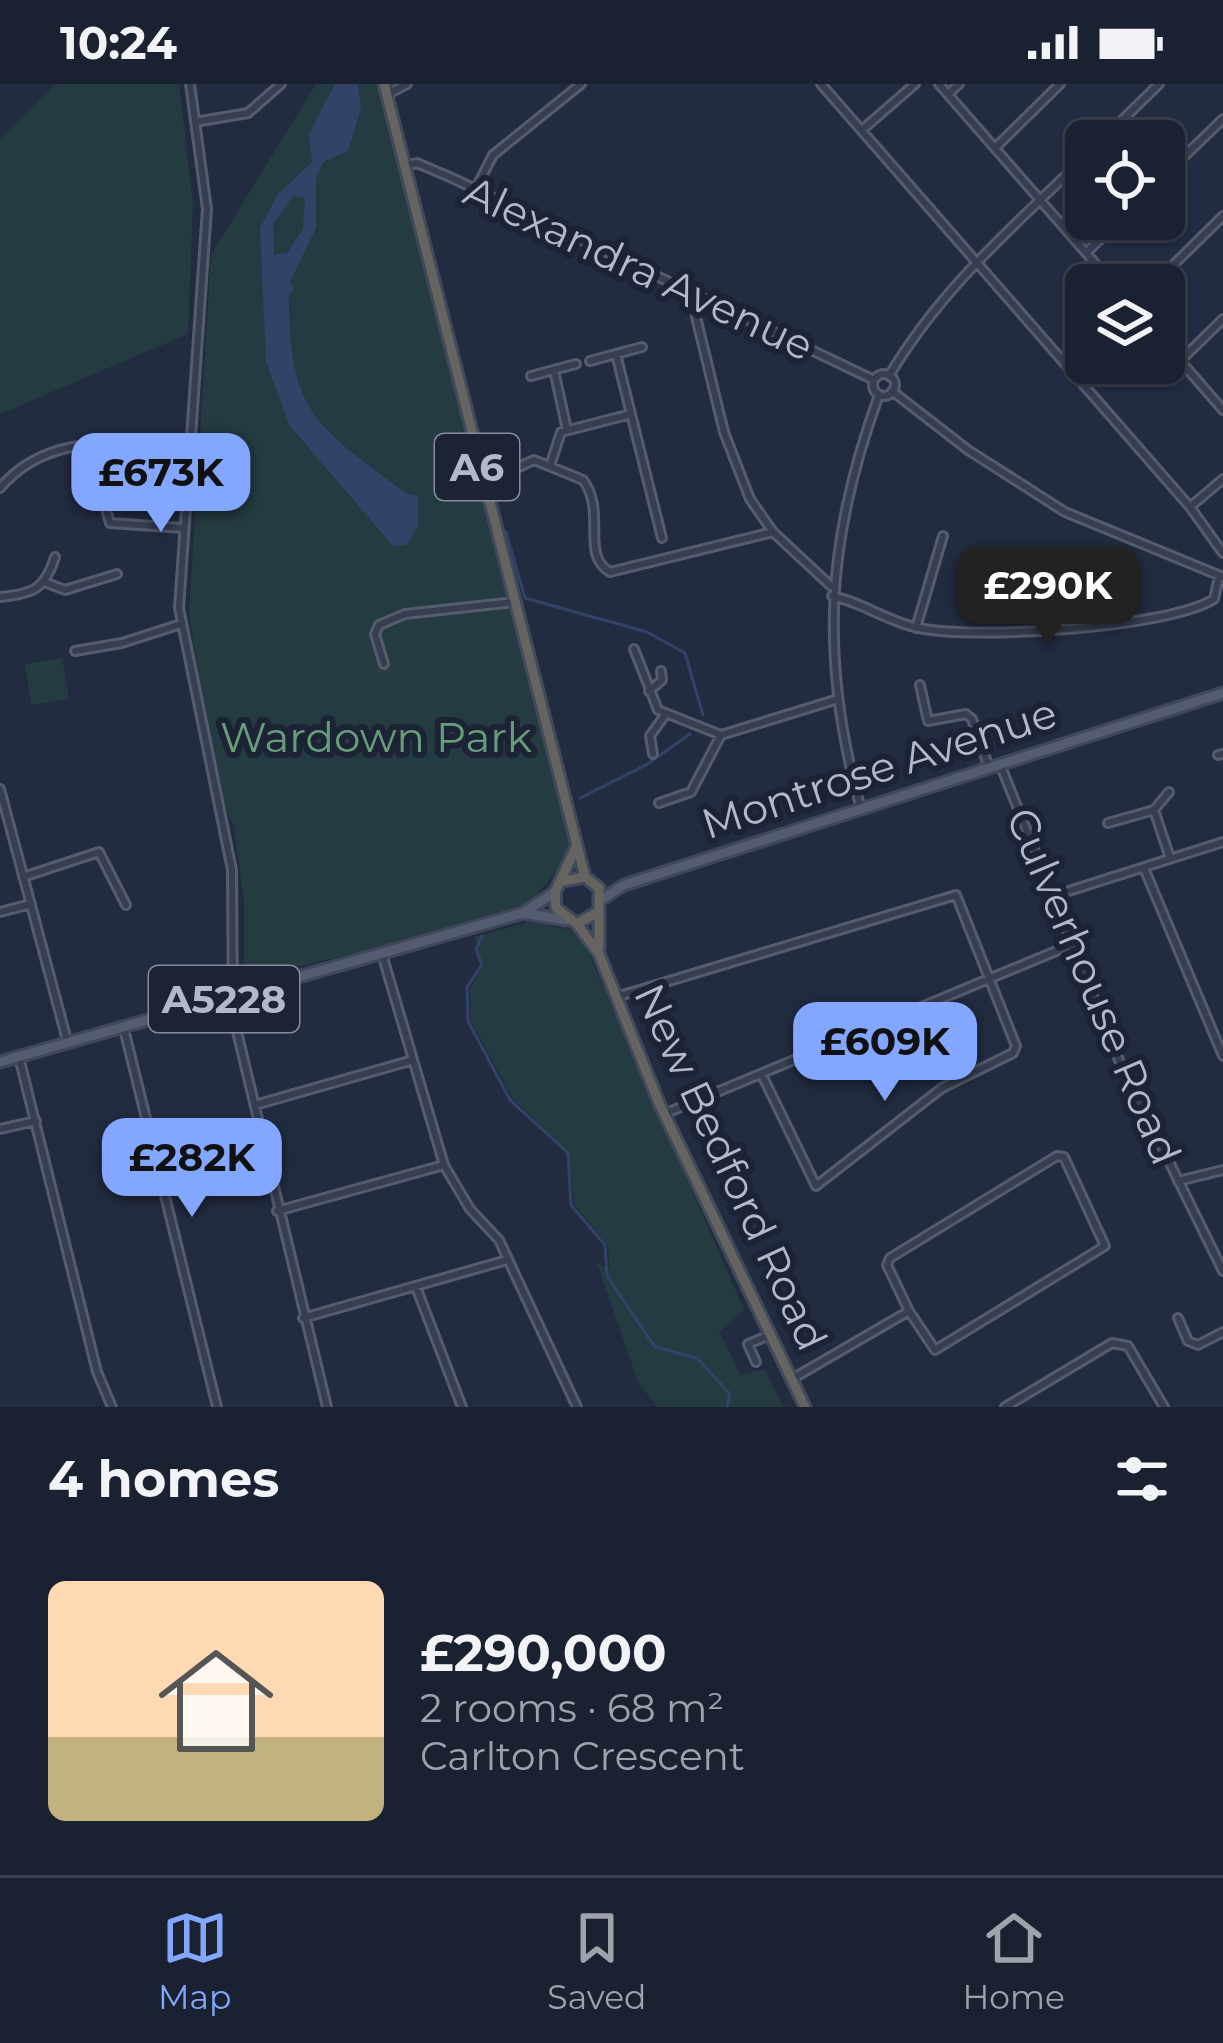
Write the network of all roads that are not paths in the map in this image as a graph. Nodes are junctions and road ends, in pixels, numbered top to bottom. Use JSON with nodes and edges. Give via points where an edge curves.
{"nodes":[{"id":1,"x":190,"y":84,"type":"edge"},
{"id":2,"x":281,"y":84,"type":"edge"},
{"id":3,"x":407,"y":84,"type":"edge"},
{"id":4,"x":581,"y":84,"type":"edge"},
{"id":5,"x":820,"y":84,"type":"edge"},
{"id":6,"x":915,"y":84,"type":"edge"},
{"id":7,"x":939,"y":84,"type":"edge"},
{"id":8,"x":959,"y":84,"type":"edge"},
{"id":9,"x":1060,"y":84,"type":"edge"},
{"id":10,"x":1159,"y":84,"type":"edge"},
{"id":11,"x":385,"y":90,"type":"edge"},
{"id":12,"x":948,"y":94,"type":"junction"},
{"id":13,"x":1223,"y":118,"type":"edge"},
{"id":14,"x":1122,"y":120,"type":"edge"},
{"id":15,"x":195,"y":122,"type":"junction"},
{"id":16,"x":862,"y":130,"type":"junction"},
{"id":17,"x":994,"y":148,"type":"junction"},
{"id":18,"x":1185,"y":155,"type":"edge"},
{"id":19,"x":404,"y":166,"type":"junction"},
{"id":20,"x":1065,"y":176,"type":"edge"},
{"id":21,"x":476,"y":190,"type":"junction"},
{"id":22,"x":1040,"y":200,"type":"junction"},
{"id":23,"x":1223,"y":216,"type":"edge"},
{"id":24,"x":1099,"y":240,"type":"edge"},
{"id":25,"x":1086,"y":253,"type":"junction"},
{"id":26,"x":975,"y":260,"type":"junction"},
{"id":27,"x":1096,"y":264,"type":"edge"},
{"id":28,"x":1174,"y":264,"type":"edge"},
{"id":29,"x":698,"y":297,"type":"junction"},
{"id":30,"x":1223,"y":319,"type":"edge"},
{"id":31,"x":642,"y":347,"type":"dead end"},
{"id":32,"x":616,"y":354,"type":"junction"},
{"id":33,"x":1185,"y":356,"type":"edge"},
{"id":34,"x":590,"y":361,"type":"dead end"},
{"id":35,"x":576,"y":364,"type":"dead end"},
{"id":36,"x":1185,"y":367,"type":"edge"},
{"id":37,"x":554,"y":370,"type":"junction"},
{"id":38,"x":531,"y":376,"type":"dead end"},
{"id":39,"x":890,"y":376,"type":"junction"},
{"id":40,"x":874,"y":380,"type":"junction"},
{"id":41,"x":892,"y":391,"type":"junction"},
{"id":42,"x":880,"y":395,"type":"junction"},
{"id":43,"x":1223,"y":410,"type":"edge"},
{"id":44,"x":631,"y":414,"type":"junction"},
{"id":45,"x":567,"y":430,"type":"junction"},
{"id":46,"x":189,"y":446,"type":"junction"},
{"id":47,"x":551,"y":463,"type":"junction"},
{"id":48,"x":1223,"y":479,"type":"edge"},
{"id":49,"x":482,"y":484,"type":"junction"},
{"id":50,"x":0,"y":488,"type":"edge"},
{"id":51,"x":1190,"y":507,"type":"junction"},
{"id":52,"x":107,"y":513,"type":"dead end"},
{"id":53,"x":182,"y":528,"type":"junction"},
{"id":54,"x":772,"y":532,"type":"junction"},
{"id":55,"x":944,"y":536,"type":"dead end"},
{"id":56,"x":662,"y":538,"type":"dead end"},
{"id":57,"x":1223,"y":553,"type":"edge"},
{"id":58,"x":55,"y":557,"type":"dead end"},
{"id":59,"x":117,"y":574,"type":"dead end"},
{"id":60,"x":1221,"y":577,"type":"edge"},
{"id":61,"x":46,"y":583,"type":"junction"},
{"id":62,"x":832,"y":591,"type":"junction"},
{"id":63,"x":0,"y":597,"type":"edge"},
{"id":64,"x":515,"y":602,"type":"junction"},
{"id":65,"x":181,"y":624,"type":"junction"},
{"id":66,"x":916,"y":628,"type":"junction"},
{"id":67,"x":634,"y":649,"type":"dead end"},
{"id":68,"x":75,"y":651,"type":"dead end"},
{"id":69,"x":384,"y":664,"type":"dead end"},
{"id":70,"x":661,"y":671,"type":"dead end"},
{"id":71,"x":920,"y":685,"type":"dead end"},
{"id":72,"x":649,"y":691,"type":"junction"},
{"id":73,"x":1223,"y":693,"type":"edge"},
{"id":74,"x":838,"y":699,"type":"junction"},
{"id":75,"x":665,"y":715,"type":"junction"},
{"id":76,"x":721,"y":735,"type":"junction"},
{"id":77,"x":652,"y":754,"type":"dead end"},
{"id":78,"x":994,"y":766,"type":"junction"},
{"id":79,"x":0,"y":789,"type":"edge"},
{"id":80,"x":1169,"y":792,"type":"dead end"},
{"id":81,"x":658,"y":802,"type":"dead end"},
{"id":82,"x":861,"y":809,"type":"junction"},
{"id":83,"x":1154,"y":810,"type":"junction"},
{"id":84,"x":1108,"y":823,"type":"dead end"},
{"id":85,"x":1223,"y":842,"type":"edge"},
{"id":86,"x":576,"y":848,"type":"junction"},
{"id":87,"x":1170,"y":859,"type":"junction"},
{"id":88,"x":1144,"y":868,"type":"junction"},
{"id":89,"x":23,"y":877,"type":"junction"},
{"id":90,"x":591,"y":880,"type":"junction"},
{"id":91,"x":563,"y":881,"type":"junction"},
{"id":92,"x":624,"y":885,"type":"junction"},
{"id":93,"x":555,"y":892,"type":"junction"},
{"id":94,"x":1053,"y":896,"type":"junction"},
{"id":95,"x":31,"y":904,"type":"junction"},
{"id":96,"x":127,"y":905,"type":"dead end"},
{"id":97,"x":601,"y":905,"type":"junction"},
{"id":98,"x":0,"y":912,"type":"edge"},
{"id":99,"x":523,"y":914,"type":"junction"},
{"id":100,"x":571,"y":922,"type":"junction"},
{"id":101,"x":1073,"y":944,"type":"junction"},
{"id":102,"x":382,"y":954,"type":"junction"},
{"id":103,"x":599,"y":954,"type":"junction"},
{"id":104,"x":990,"y":979,"type":"junction"},
{"id":105,"x":232,"y":997,"type":"junction"},
{"id":106,"x":615,"y":998,"type":"junction"},
{"id":107,"x":124,"y":1029,"type":"junction"},
{"id":108,"x":68,"y":1044,"type":"junction"},
{"id":109,"x":1223,"y":1056,"type":"edge"},
{"id":110,"x":20,"y":1057,"type":"junction"},
{"id":111,"x":413,"y":1060,"type":"junction"},
{"id":112,"x":0,"y":1062,"type":"edge"},
{"id":113,"x":762,"y":1075,"type":"junction"},
{"id":114,"x":253,"y":1105,"type":"junction"},
{"id":115,"x":664,"y":1114,"type":"junction"},
{"id":116,"x":37,"y":1121,"type":"junction"},
{"id":117,"x":0,"y":1130,"type":"edge"},
{"id":118,"x":444,"y":1165,"type":"junction"},
{"id":119,"x":1223,"y":1170,"type":"edge"},
{"id":120,"x":1178,"y":1180,"type":"junction"},
{"id":121,"x":278,"y":1211,"type":"junction"},
{"id":122,"x":509,"y":1260,"type":"junction"},
{"id":123,"x":1223,"y":1270,"type":"edge"},
{"id":124,"x":416,"y":1286,"type":"junction"},
{"id":125,"x":909,"y":1311,"type":"junction"},
{"id":126,"x":303,"y":1318,"type":"junction"},
{"id":127,"x":1178,"y":1318,"type":"dead end"},
{"id":128,"x":1223,"y":1332,"type":"edge"},
{"id":129,"x":743,"y":1334,"type":"dead end"},
{"id":130,"x":770,"y":1335,"type":"junction"},
{"id":131,"x":748,"y":1344,"type":"junction"},
{"id":132,"x":756,"y":1362,"type":"dead end"},
{"id":133,"x":792,"y":1379,"type":"junction"},
{"id":134,"x":112,"y":1407,"type":"edge"},
{"id":135,"x":217,"y":1407,"type":"edge"},
{"id":136,"x":327,"y":1407,"type":"edge"},
{"id":137,"x":462,"y":1407,"type":"edge"},
{"id":138,"x":577,"y":1407,"type":"edge"},
{"id":139,"x":805,"y":1407,"type":"edge"},
{"id":140,"x":1005,"y":1407,"type":"edge"},
{"id":141,"x":1164,"y":1407,"type":"edge"}],
"edges":[{"from":1,"to":15,"type":"street"},
{"from":2,"to":15,"type":"street","via":[[248,113]]},
{"from":3,"to":11,"type":"street"},
{"from":4,"to":21,"type":"street","via":[[493,155]]},
{"from":5,"to":16,"type":"street"},
{"from":6,"to":16,"type":"street"},
{"from":7,"to":12,"type":"street"},
{"from":8,"to":12,"type":"street"},
{"from":9,"to":17,"type":"street"},
{"from":10,"to":14,"type":"street"},
{"from":11,"to":19,"type":"highway","number":"A6"},
{"from":12,"to":17,"type":"street"},
{"from":13,"to":18,"type":"street"},
{"from":15,"to":46,"type":"street","via":[[207,208]]},
{"from":16,"to":26,"type":"street"},
{"from":17,"to":22,"type":"street"},
{"from":19,"to":21,"type":"street","name":"Alexandra Avenue","via":[[417,163]]},
{"from":19,"to":49,"type":"highway","number":"A6"},
{"from":20,"to":22,"type":"street"},
{"from":21,"to":29,"type":"street","name":"Alexandra Avenue"},
{"from":22,"to":25,"type":"street"},
{"from":22,"to":26,"type":"street"},
{"from":23,"to":28,"type":"street"},
{"from":24,"to":25,"type":"street"},
{"from":25,"to":27,"type":"street"},
{"from":26,"to":39,"type":"street"},
{"from":26,"to":51,"type":"street"},
{"from":29,"to":40,"type":"street","name":"Alexandra Avenue"},
{"from":29,"to":54,"type":"street","via":[[695,317],[729,448]]},
{"from":30,"to":33,"type":"street"},
{"from":31,"to":32,"type":"street"},
{"from":32,"to":34,"type":"street"},
{"from":32,"to":44,"type":"street"},
{"from":35,"to":37,"type":"street"},
{"from":36,"to":43,"type":"street"},
{"from":37,"to":38,"type":"street"},
{"from":37,"to":45,"type":"street"},
{"from":39,"to":40,"type":"street"},
{"from":39,"to":41,"type":"street"},
{"from":40,"to":42,"type":"street"},
{"from":41,"to":42,"type":"street"},
{"from":41,"to":60,"type":"street","via":[[1065,512]]},
{"from":42,"to":62,"type":"street","via":[[850,480]]},
{"from":44,"to":45,"type":"street"},
{"from":44,"to":56,"type":"street"},
{"from":45,"to":47,"type":"street","via":[[556,438]]},
{"from":46,"to":50,"type":"street","via":[[47,450]]},
{"from":46,"to":53,"type":"street"},
{"from":47,"to":49,"type":"street","via":[[519,463]]},
{"from":47,"to":54,"type":"street","via":[[591,490],[596,562],[616,572]]},
{"from":48,"to":51,"type":"street"},
{"from":49,"to":64,"type":"highway","number":"A6"},
{"from":51,"to":57,"type":"street"},
{"from":52,"to":53,"type":"street","via":[[110,523]]},
{"from":53,"to":65,"type":"street"},
{"from":54,"to":62,"type":"street"},
{"from":55,"to":66,"type":"street"},
{"from":58,"to":61,"type":"street"},
{"from":59,"to":61,"type":"street","via":[[65,590]]},
{"from":60,"to":66,"type":"street","via":[[1214,599],[1175,617],[975,633]]},
{"from":61,"to":63,"type":"street"},
{"from":62,"to":66,"type":"street"},
{"from":62,"to":74,"type":"street"},
{"from":64,"to":69,"type":"street","via":[[394,617],[375,634]]},
{"from":64,"to":86,"type":"highway","number":"A6"},
{"from":65,"to":68,"type":"street"},
{"from":65,"to":105,"type":"street","via":[[232,870]]},
{"from":67,"to":72,"type":"street"},
{"from":70,"to":72,"type":"street"},
{"from":71,"to":78,"type":"street","name":"Culverhouse Road","via":[[928,721],[970,716]]},
{"from":72,"to":75,"type":"street","via":[[650,706]]},
{"from":73,"to":78,"type":"main road","name":"Montrose Avenue"},
{"from":74,"to":76,"type":"street"},
{"from":74,"to":82,"type":"street"},
{"from":75,"to":76,"type":"street"},
{"from":75,"to":77,"type":"street","via":[[650,736]]},
{"from":76,"to":81,"type":"street","via":[[691,792]]},
{"from":78,"to":82,"type":"main road","name":"Montrose Avenue"},
{"from":78,"to":94,"type":"street","name":"Culverhouse Road"},
{"from":79,"to":89,"type":"street"},
{"from":80,"to":83,"type":"street"},
{"from":82,"to":92,"type":"main road","name":"Montrose Avenue"},
{"from":83,"to":84,"type":"street"},
{"from":83,"to":87,"type":"street"},
{"from":85,"to":87,"type":"street"},
{"from":86,"to":90,"type":"highway","number":"A6"},
{"from":86,"to":91,"type":"highway"},
{"from":87,"to":88,"type":"street"},
{"from":88,"to":94,"type":"street"},
{"from":88,"to":109,"type":"street"},
{"from":89,"to":95,"type":"street"},
{"from":89,"to":96,"type":"street","via":[[99,852]]},
{"from":90,"to":91,"type":"highway"},
{"from":90,"to":92,"type":"main road","name":"Montrose Avenue"},
{"from":90,"to":97,"type":"highway"},
{"from":91,"to":93,"type":"highway"},
{"from":92,"to":97,"type":"main road","name":"Montrose Avenue"},
{"from":93,"to":99,"type":"main road","number":"A5228"},
{"from":93,"to":100,"type":"highway","via":[[556,908]]},
{"from":94,"to":101,"type":"street","name":"Culverhouse Road"},
{"from":95,"to":98,"type":"street"},
{"from":95,"to":108,"type":"street"},
{"from":97,"to":100,"type":"highway"},
{"from":97,"to":103,"type":"highway","name":"New Bedford Road"},
{"from":99,"to":100,"type":"main road","number":"A5228"},
{"from":99,"to":102,"type":"main road","number":"A5228"},
{"from":100,"to":103,"type":"highway","name":"New Bedford Road"},
{"from":101,"to":104,"type":"street"},
{"from":101,"to":120,"type":"street","name":"Culverhouse Road"},
{"from":102,"to":105,"type":"main road","number":"A5228"},
{"from":102,"to":111,"type":"street"},
{"from":103,"to":106,"type":"highway","name":"New Bedford Road"},
{"from":104,"to":106,"type":"street","via":[[950,893]]},
{"from":104,"to":113,"type":"street"},
{"from":104,"to":113,"type":"street","via":[[1013,1053],[926,1099],[822,1185],[812,1182]]},
{"from":105,"to":107,"type":"main road","number":"A5228"},
{"from":105,"to":114,"type":"street"},
{"from":106,"to":115,"type":"highway","name":"New Bedford Road"},
{"from":107,"to":108,"type":"main road","number":"A5228"},
{"from":107,"to":135,"type":"street"},
{"from":108,"to":110,"type":"main road","number":"A5228"},
{"from":110,"to":112,"type":"main road","number":"A5228"},
{"from":110,"to":116,"type":"street"},
{"from":111,"to":114,"type":"street"},
{"from":111,"to":118,"type":"street"},
{"from":113,"to":115,"type":"street"},
{"from":114,"to":121,"type":"street"},
{"from":115,"to":130,"type":"highway","name":"New Bedford Road"},
{"from":116,"to":117,"type":"street"},
{"from":116,"to":134,"type":"street"},
{"from":118,"to":121,"type":"street"},
{"from":118,"to":122,"type":"street"},
{"from":119,"to":120,"type":"street"},
{"from":120,"to":123,"type":"street","name":"Culverhouse Road"},
{"from":121,"to":126,"type":"street"},
{"from":122,"to":124,"type":"street"},
{"from":122,"to":138,"type":"street"},
{"from":124,"to":126,"type":"street"},
{"from":124,"to":137,"type":"street"},
{"from":125,"to":125,"type":"street","via":[[890,1258],[1064,1157],[1105,1246],[935,1350]]},
{"from":125,"to":133,"type":"street"},
{"from":126,"to":136,"type":"street"},
{"from":127,"to":128,"type":"street","via":[[1198,1345]]},
{"from":129,"to":131,"type":"street"},
{"from":130,"to":131,"type":"street"},
{"from":130,"to":133,"type":"highway","name":"New Bedford Road"},
{"from":131,"to":132,"type":"street"},
{"from":133,"to":139,"type":"highway","name":"New Bedford Road"},
{"from":140,"to":141,"type":"street","via":[[1112,1343],[1128,1346]]}]}
